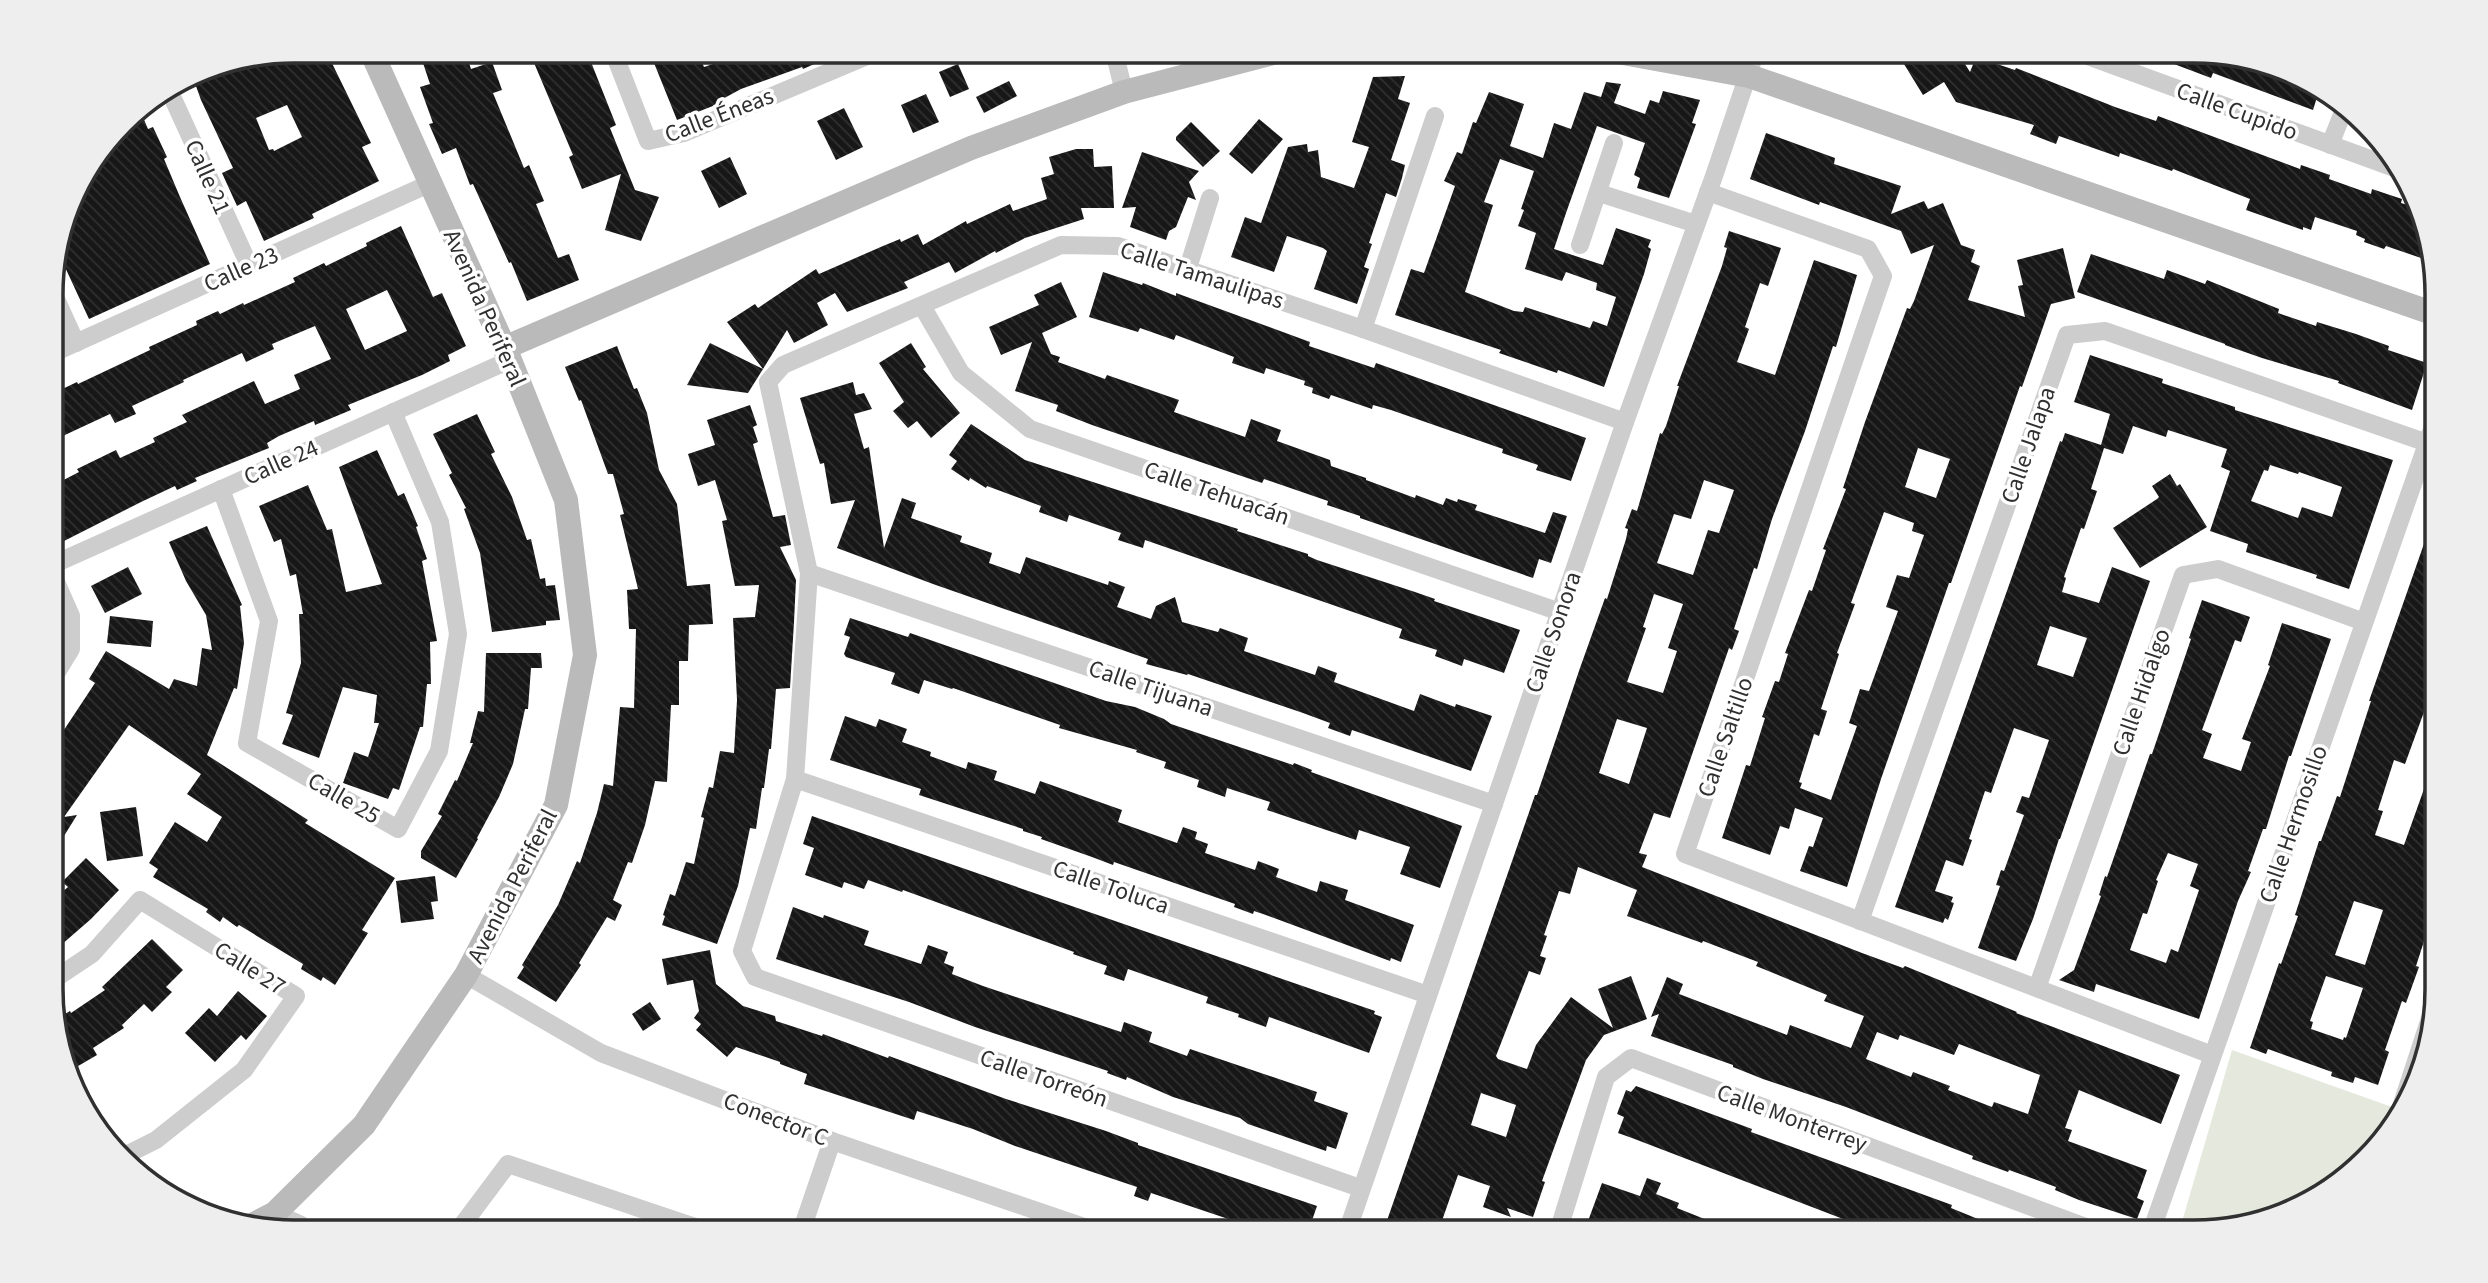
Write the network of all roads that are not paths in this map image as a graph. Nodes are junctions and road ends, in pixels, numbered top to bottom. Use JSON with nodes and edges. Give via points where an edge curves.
{"nodes":[{"id":1,"x":376,"y":63,"type":"edge"},
{"id":2,"x":618,"y":63,"type":"edge"},
{"id":3,"x":850,"y":63,"type":"edge"},
{"id":4,"x":1117,"y":63,"type":"edge"},
{"id":5,"x":1235,"y":63,"type":"edge"},
{"id":6,"x":1678,"y":63,"type":"edge"},
{"id":7,"x":1753,"y":63,"type":"edge"},
{"id":8,"x":2107,"y":63,"type":"edge"},
{"id":9,"x":1749,"y":76,"type":"junction"},
{"id":10,"x":1124,"y":92,"type":"junction"},
{"id":11,"x":173,"y":98,"type":"edge"},
{"id":12,"x":1435,"y":116,"type":"dead end"},
{"id":13,"x":2341,"y":117,"type":"edge"},
{"id":14,"x":1614,"y":143,"type":"dead end"},
{"id":15,"x":2330,"y":145,"type":"junction"},
{"id":16,"x":2384,"y":164,"type":"edge"},
{"id":17,"x":431,"y":183,"type":"junction"},
{"id":18,"x":1708,"y":192,"type":"junction"},
{"id":19,"x":1599,"y":193,"type":"junction"},
{"id":20,"x":1210,"y":198,"type":"dead end"},
{"id":21,"x":1696,"y":224,"type":"junction"},
{"id":22,"x":1580,"y":245,"type":"dead end"},
{"id":23,"x":249,"y":265,"type":"junction"},
{"id":24,"x":1188,"y":268,"type":"junction"},
{"id":25,"x":922,"y":306,"type":"junction"},
{"id":26,"x":2425,"y":311,"type":"edge"},
{"id":27,"x":63,"y":314,"type":"edge"},
{"id":28,"x":1363,"y":329,"type":"junction"},
{"id":29,"x":76,"y":343,"type":"junction"},
{"id":30,"x":63,"y":349,"type":"edge"},
{"id":31,"x":507,"y":354,"type":"junction"},
{"id":32,"x":393,"y":412,"type":"junction"},
{"id":33,"x":1625,"y":422,"type":"junction"},
{"id":34,"x":2425,"y":443,"type":"edge"},
{"id":35,"x":2425,"y":461,"type":"edge"},
{"id":36,"x":221,"y":489,"type":"junction"},
{"id":37,"x":63,"y":560,"type":"edge"},
{"id":38,"x":809,"y":573,"type":"junction"},
{"id":39,"x":63,"y":597,"type":"edge"},
{"id":40,"x":1560,"y":612,"type":"junction"},
{"id":41,"x":2364,"y":622,"type":"junction"},
{"id":42,"x":63,"y":662,"type":"edge"},
{"id":43,"x":794,"y":779,"type":"junction"},
{"id":44,"x":1494,"y":804,"type":"junction"},
{"id":45,"x":1860,"y":921,"type":"junction"},
{"id":46,"x":63,"y":973,"type":"edge"},
{"id":47,"x":466,"y":975,"type":"junction"},
{"id":48,"x":2037,"y":988,"type":"junction"},
{"id":49,"x":1428,"y":995,"type":"junction"},
{"id":50,"x":2212,"y":1055,"type":"junction"},
{"id":51,"x":832,"y":1141,"type":"junction"},
{"id":52,"x":131,"y":1152,"type":"edge"},
{"id":53,"x":1360,"y":1188,"type":"junction"},
{"id":54,"x":266,"y":1218,"type":"edge"},
{"id":55,"x":466,"y":1220,"type":"edge"},
{"id":56,"x":674,"y":1220,"type":"edge"},
{"id":57,"x":805,"y":1220,"type":"edge"},
{"id":58,"x":1064,"y":1220,"type":"edge"},
{"id":59,"x":1351,"y":1220,"type":"edge"},
{"id":60,"x":1562,"y":1220,"type":"edge"},
{"id":61,"x":2067,"y":1220,"type":"edge"},
{"id":62,"x":2155,"y":1220,"type":"edge"}],
"edges":[{"from":1,"to":17,"type":"street","name":"Avenida Periferal"},
{"from":2,"to":3,"type":"street","name":"Calle Éneas","via":[[648,141],[684,133]]},
{"from":4,"to":10,"type":"street"},
{"from":5,"to":10,"type":"street"},
{"from":6,"to":9,"type":"street"},
{"from":7,"to":9,"type":"street","name":"Calle Sonora"},
{"from":8,"to":15,"type":"street","name":"Calle Cupido"},
{"from":9,"to":18,"type":"street","name":"Calle Sonora"},
{"from":9,"to":26,"type":"street"},
{"from":10,"to":31,"type":"street","via":[[971,148]]},
{"from":11,"to":23,"type":"street","name":"Calle 21"},
{"from":12,"to":28,"type":"street"},
{"from":13,"to":15,"type":"street"},
{"from":14,"to":19,"type":"street"},
{"from":15,"to":16,"type":"street","name":"Calle Cupido"},
{"from":17,"to":23,"type":"street","name":"Calle 23"},
{"from":17,"to":31,"type":"street","name":"Avenida Periferal"},
{"from":18,"to":21,"type":"street","name":"Calle Sonora"},
{"from":18,"to":45,"type":"street","name":"Calle Saltillo","via":[[1868,249],[1883,276],[1685,854]]},
{"from":19,"to":21,"type":"street"},
{"from":19,"to":22,"type":"street"},
{"from":20,"to":24,"type":"street"},
{"from":21,"to":33,"type":"street","name":"Calle Sonora"},
{"from":23,"to":29,"type":"street","name":"Calle 23"},
{"from":24,"to":25,"type":"street","name":"Calle Tamaulipas","via":[[1118,246],[1061,245]]},
{"from":24,"to":28,"type":"street","name":"Calle Tamaulipas"},
{"from":25,"to":38,"type":"street","name":"Calle Tamaulipas","via":[[783,365],[768,382]]},
{"from":25,"to":40,"type":"street","name":"Calle Tehuacán","via":[[961,373],[1030,429]]},
{"from":27,"to":29,"type":"street"},
{"from":28,"to":33,"type":"street","name":"Calle Tamaulipas"},
{"from":29,"to":30,"type":"street","name":"Calle 23"},
{"from":31,"to":32,"type":"street","name":"Calle 24"},
{"from":31,"to":47,"type":"street","name":"Avenida Periferal","via":[[566,500],[585,655],[556,805]]},
{"from":32,"to":36,"type":"street","name":"Calle 24"},
{"from":32,"to":36,"type":"street","name":"Calle 25","via":[[440,522],[458,634],[439,751],[398,829],[247,743],[269,621]]},
{"from":33,"to":40,"type":"street","name":"Calle Sonora"},
{"from":34,"to":45,"type":"street","name":"Calle Jalapa","via":[[2105,331],[2067,335]]},
{"from":35,"to":41,"type":"street","name":"Calle Hermosillo"},
{"from":36,"to":37,"type":"street","name":"Calle 24"},
{"from":38,"to":43,"type":"street"},
{"from":38,"to":44,"type":"street","name":"Calle Tijuana"},
{"from":39,"to":42,"type":"street","via":[[71,616],[71,649]]},
{"from":40,"to":44,"type":"street","name":"Calle Sonora"},
{"from":41,"to":48,"type":"street","name":"Calle Hidalgo","via":[[2218,569],[2183,575]]},
{"from":41,"to":50,"type":"street","name":"Calle Hermosillo"},
{"from":43,"to":49,"type":"street","name":"Calle Toluca"},
{"from":43,"to":53,"type":"street","name":"Calle Torreón","via":[[742,951],[755,977]]},
{"from":44,"to":49,"type":"street","name":"Calle Sonora"},
{"from":45,"to":48,"type":"street","name":"Calle Saltillo"},
{"from":46,"to":52,"type":"street","name":"Calle 27","via":[[92,954],[140,900],[296,996],[244,1070],[156,1140]]},
{"from":47,"to":51,"type":"street","name":"Conector C","via":[[601,1053]]},
{"from":47,"to":54,"type":"street","name":"Avenida Periferal","via":[[364,1125]]},
{"from":48,"to":50,"type":"street","name":"Calle Saltillo"},
{"from":49,"to":53,"type":"street","name":"Calle Sonora"},
{"from":50,"to":62,"type":"street","name":"Calle Hermosillo"},
{"from":51,"to":57,"type":"street"},
{"from":51,"to":58,"type":"street","name":"Conector C"},
{"from":53,"to":59,"type":"street","name":"Calle Sonora"},
{"from":55,"to":56,"type":"street","via":[[508,1164]]},
{"from":60,"to":61,"type":"street","name":"Calle Monterrey","via":[[1606,1077],[1631,1058]]}]}
